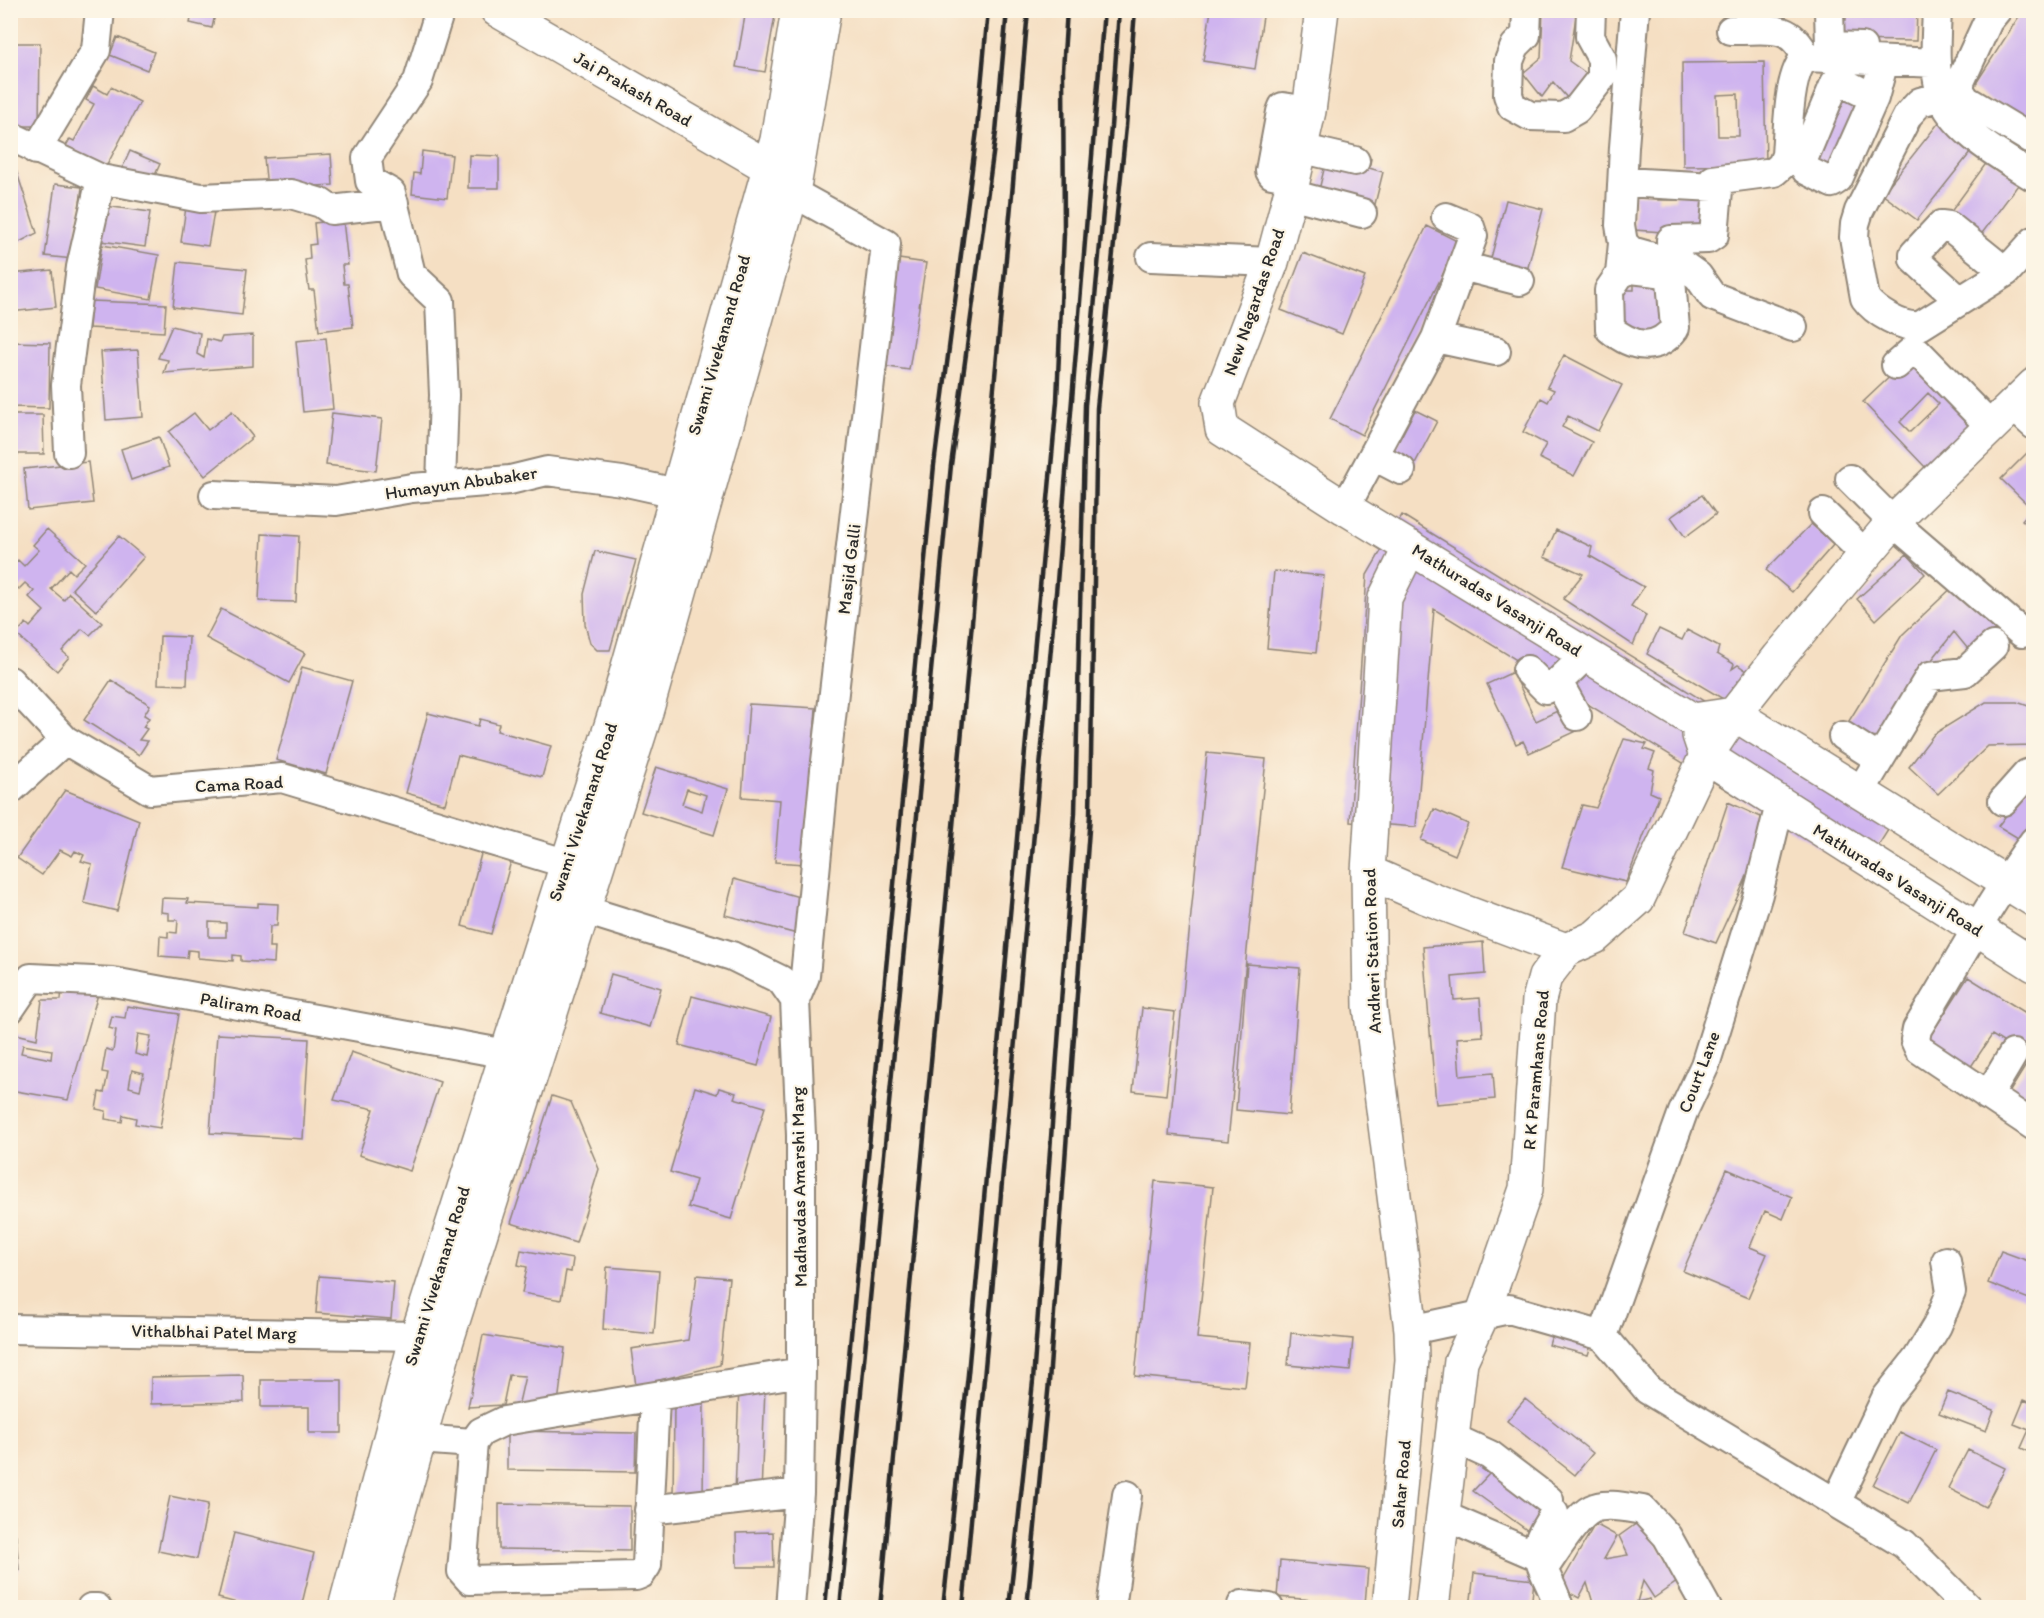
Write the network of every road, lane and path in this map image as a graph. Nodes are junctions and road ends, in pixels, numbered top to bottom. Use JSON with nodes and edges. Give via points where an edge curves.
{"nodes":[{"id":1,"x":100,"y":10,"type":"edge"},
{"id":2,"x":440,"y":10,"type":"edge"},
{"id":3,"x":497,"y":10,"type":"edge"},
{"id":4,"x":798,"y":10,"type":"edge"},
{"id":5,"x":824,"y":10,"type":"edge"},
{"id":6,"x":1322,"y":10,"type":"edge"},
{"id":7,"x":1527,"y":10,"type":"edge"},
{"id":8,"x":1592,"y":10,"type":"edge"},
{"id":9,"x":1635,"y":10,"type":"edge"},
{"id":10,"x":1829,"y":10,"type":"edge"},
{"id":11,"x":1996,"y":10,"type":"edge"},
{"id":12,"x":1928,"y":21,"type":"edge"},
{"id":13,"x":1731,"y":30,"type":"dead end"},
{"id":14,"x":1806,"y":57,"type":"junction"},
{"id":15,"x":1884,"y":61,"type":"junction"},
{"id":16,"x":1935,"y":63,"type":"junction"},
{"id":17,"x":1616,"y":78,"type":"junction"},
{"id":18,"x":1951,"y":94,"type":"junction"},
{"id":19,"x":1874,"y":98,"type":"dead end"},
{"id":20,"x":10,"y":136,"type":"edge"},
{"id":21,"x":2034,"y":141,"type":"edge"},
{"id":22,"x":36,"y":150,"type":"junction"},
{"id":23,"x":1355,"y":161,"type":"dead end"},
{"id":24,"x":1289,"y":162,"type":"junction"},
{"id":25,"x":2029,"y":164,"type":"edge"},
{"id":26,"x":770,"y":168,"type":"junction"},
{"id":27,"x":101,"y":179,"type":"junction"},
{"id":28,"x":1713,"y":180,"type":"dead end"},
{"id":29,"x":1628,"y":182,"type":"junction"},
{"id":30,"x":792,"y":192,"type":"junction"},
{"id":31,"x":394,"y":203,"type":"junction"},
{"id":32,"x":1362,"y":213,"type":"dead end"},
{"id":33,"x":1446,"y":217,"type":"dead end"},
{"id":34,"x":2034,"y":241,"type":"edge"},
{"id":35,"x":1623,"y":243,"type":"junction"},
{"id":36,"x":1151,"y":257,"type":"dead end"},
{"id":37,"x":1666,"y":259,"type":"junction"},
{"id":38,"x":1272,"y":262,"type":"junction"},
{"id":39,"x":1462,"y":266,"type":"junction"},
{"id":40,"x":2006,"y":272,"type":"junction"},
{"id":41,"x":1620,"y":274,"type":"junction"},
{"id":42,"x":1520,"y":281,"type":"dead end"},
{"id":43,"x":1959,"y":300,"type":"junction"},
{"id":44,"x":1434,"y":310,"type":"dead end"},
{"id":45,"x":1793,"y":327,"type":"dead end"},
{"id":46,"x":1436,"y":338,"type":"junction"},
{"id":47,"x":1496,"y":351,"type":"dead end"},
{"id":48,"x":1896,"y":365,"type":"dead end"},
{"id":49,"x":2018,"y":411,"type":"edge"},
{"id":50,"x":1380,"y":443,"type":"junction"},
{"id":51,"x":69,"y":453,"type":"dead end"},
{"id":52,"x":1401,"y":470,"type":"dead end"},
{"id":53,"x":1850,"y":479,"type":"dead end"},
{"id":54,"x":1302,"y":480,"type":"joint"},
{"id":55,"x":441,"y":485,"type":"junction"},
{"id":56,"x":214,"y":495,"type":"dead end"},
{"id":57,"x":691,"y":496,"type":"junction"},
{"id":58,"x":1345,"y":508,"type":"junction"},
{"id":59,"x":1818,"y":518,"type":"dead end"},
{"id":60,"x":1893,"y":522,"type":"junction"},
{"id":61,"x":1410,"y":547,"type":"junction"},
{"id":62,"x":1862,"y":560,"type":"junction"},
{"id":63,"x":2022,"y":633,"type":"dead end"},
{"id":64,"x":1993,"y":646,"type":"dead end"},
{"id":65,"x":1586,"y":655,"type":"junction"},
{"id":66,"x":1527,"y":670,"type":"dead end"},
{"id":67,"x":10,"y":681,"type":"edge"},
{"id":68,"x":1558,"y":682,"type":"junction"},
{"id":69,"x":1734,"y":714,"type":"junction"},
{"id":70,"x":1577,"y":716,"type":"dead end"},
{"id":71,"x":1693,"y":720,"type":"junction"},
{"id":72,"x":1842,"y":736,"type":"dead end"},
{"id":73,"x":65,"y":740,"type":"junction"},
{"id":74,"x":1706,"y":756,"type":"junction"},
{"id":75,"x":1879,"y":759,"type":"junction"},
{"id":76,"x":2034,"y":772,"type":"edge"},
{"id":77,"x":10,"y":790,"type":"edge"},
{"id":78,"x":1860,"y":792,"type":"junction"},
{"id":79,"x":2003,"y":801,"type":"dead end"},
{"id":80,"x":1780,"y":804,"type":"junction"},
{"id":81,"x":2034,"y":841,"type":"edge"},
{"id":82,"x":581,"y":868,"type":"junction"},
{"id":83,"x":1368,"y":872,"type":"junction"},
{"id":84,"x":2004,"y":882,"type":"junction"},
{"id":85,"x":2034,"y":900,"type":"edge"},
{"id":86,"x":570,"y":905,"type":"junction"},
{"id":87,"x":1975,"y":929,"type":"junction"},
{"id":88,"x":1566,"y":950,"type":"junction"},
{"id":89,"x":2034,"y":965,"type":"edge"},
{"id":90,"x":795,"y":1000,"type":"junction"},
{"id":91,"x":10,"y":1009,"type":"edge"},
{"id":92,"x":507,"y":1054,"type":"junction"},
{"id":93,"x":2013,"y":1054,"type":"dead end"},
{"id":94,"x":1988,"y":1096,"type":"junction"},
{"id":95,"x":2034,"y":1126,"type":"edge"},
{"id":96,"x":1946,"y":1261,"type":"dead end"},
{"id":97,"x":1483,"y":1313,"type":"junction"},
{"id":98,"x":10,"y":1329,"type":"edge"},
{"id":99,"x":417,"y":1336,"type":"junction"},
{"id":100,"x":1603,"y":1336,"type":"junction"},
{"id":101,"x":1411,"y":1345,"type":"junction"},
{"id":102,"x":1461,"y":1361,"type":"junction"},
{"id":103,"x":801,"y":1372,"type":"junction"},
{"id":104,"x":655,"y":1398,"type":"junction"},
{"id":105,"x":1451,"y":1437,"type":"junction"},
{"id":106,"x":418,"y":1438,"type":"junction"},
{"id":107,"x":473,"y":1443,"type":"junction"},
{"id":108,"x":799,"y":1493,"type":"junction"},
{"id":109,"x":1127,"y":1495,"type":"dead end"},
{"id":110,"x":1836,"y":1503,"type":"junction"},
{"id":111,"x":649,"y":1510,"type":"junction"},
{"id":112,"x":1442,"y":1515,"type":"junction"},
{"id":113,"x":1540,"y":1562,"type":"junction"},
{"id":114,"x":1116,"y":1607,"type":"edge"},
{"id":115,"x":91,"y":1608,"type":"edge"},
{"id":116,"x":97,"y":1608,"type":"edge"},
{"id":117,"x":345,"y":1608,"type":"edge"},
{"id":118,"x":372,"y":1608,"type":"edge"},
{"id":119,"x":790,"y":1608,"type":"edge"},
{"id":120,"x":1389,"y":1608,"type":"edge"},
{"id":121,"x":1432,"y":1608,"type":"edge"},
{"id":122,"x":1559,"y":1608,"type":"edge"},
{"id":123,"x":1707,"y":1608,"type":"edge"},
{"id":124,"x":1968,"y":1608,"type":"edge"}],
"edges":[{"from":1,"to":22,"type":"street","via":[[96,50]]},
{"from":2,"to":31,"type":"street","via":[[418,81],[367,158],[370,182],[392,193]]},
{"from":3,"to":26,"type":"main road","name":"Jai Prakash Road"},
{"from":4,"to":26,"type":"main road","name":"Swami Vivekanand Road"},
{"from":5,"to":30,"type":"main road","name":"Swami Vivekanand Road"},
{"from":6,"to":24,"type":"main road","name":"New Nagardas Road","via":[[1309,111]]},
{"from":7,"to":17,"type":"street","via":[[1526,35],[1515,46],[1509,61],[1508,95],[1512,106],[1530,116],[1563,117]]},
{"from":8,"to":17,"type":"street","via":[[1590,37]]},
{"from":9,"to":17,"type":"street"},
{"from":10,"to":12,"type":"street","via":[[1829,42],[1833,46],[1916,47]]},
{"from":11,"to":18,"type":"street"},
{"from":12,"to":16,"type":"street"},
{"from":13,"to":14,"type":"street","via":[[1785,31],[1798,41]]},
{"from":14,"to":15,"type":"street"},
{"from":14,"to":28,"type":"street","via":[[1799,63],[1794,79],[1782,165],[1773,172]]},
{"from":15,"to":16,"type":"street"},
{"from":15,"to":19,"type":"street"},
{"from":16,"to":18,"type":"street"},
{"from":17,"to":29,"type":"street"},
{"from":18,"to":21,"type":"street"},
{"from":18,"to":25,"type":"street","via":[[1968,134]]},
{"from":18,"to":43,"type":"street","via":[[1920,102],[1908,115],[1859,211],[1854,237],[1865,298],[1879,310],[1906,325],[1920,326]]},
{"from":20,"to":22,"type":"street"},
{"from":22,"to":27,"type":"street"},
{"from":23,"to":24,"type":"street"},
{"from":24,"to":32,"type":"street"},
{"from":24,"to":38,"type":"main road","name":"New Nagardas Road"},
{"from":26,"to":57,"type":"main road","name":"Swami Vivekanand Road"},
{"from":27,"to":31,"type":"street","via":[[201,198],[291,194],[331,210]]},
{"from":27,"to":51,"type":"street","via":[[81,267],[66,385]]},
{"from":29,"to":35,"type":"street","via":[[1620,225]]},
{"from":29,"to":37,"type":"street","via":[[1631,229]]},
{"from":29,"to":37,"type":"street","via":[[1718,190],[1713,235]]},
{"from":30,"to":57,"type":"main road","name":"Swami Vivekanand Road"},
{"from":30,"to":90,"type":"street","name":"Masjid Galli","via":[[886,243],[805,975]]},
{"from":31,"to":55,"type":"street","via":[[411,274],[440,301],[444,395]]},
{"from":33,"to":39,"type":"street","via":[[1470,227],[1473,236]]},
{"from":34,"to":40,"type":"street"},
{"from":35,"to":37,"type":"street","via":[[1631,251]]},
{"from":35,"to":41,"type":"street"},
{"from":36,"to":38,"type":"street"},
{"from":37,"to":41,"type":"street"},
{"from":37,"to":41,"type":"street","via":[[1675,328],[1657,345],[1630,343],[1610,329],[1609,290]]},
{"from":37,"to":45,"type":"street","via":[[1698,276],[1712,296]]},
{"from":38,"to":54,"type":"main road","name":"New Nagardas Road","via":[[1218,403],[1222,429]]},
{"from":39,"to":42,"type":"street"},
{"from":39,"to":46,"type":"street"},
{"from":40,"to":43,"type":"street"},
{"from":40,"to":43,"type":"street","via":[[1950,226],[1942,224],[1914,254],[1914,259]]},
{"from":44,"to":50,"type":"street","via":[[1378,422]]},
{"from":46,"to":47,"type":"street"},
{"from":46,"to":50,"type":"street"},
{"from":48,"to":49,"type":"street","via":[[1917,351]]},
{"from":49,"to":60,"type":"main road","name":"R K Paramhans Road"},
{"from":50,"to":52,"type":"street"},
{"from":50,"to":58,"type":"street"},
{"from":53,"to":60,"type":"street"},
{"from":54,"to":58,"type":"main road","name":"Mathuradas Vasanji Road"},
{"from":55,"to":56,"type":"street","name":"Humayun Abubaker","via":[[336,501]]},
{"from":55,"to":57,"type":"street","name":"Humayun Abubaker","via":[[510,480],[547,471]]},
{"from":57,"to":82,"type":"main road","name":"Swami Vivekanand Road","via":[[615,713]]},
{"from":58,"to":61,"type":"main road","name":"Mathuradas Vasanji Road"},
{"from":59,"to":62,"type":"street"},
{"from":60,"to":62,"type":"main road","name":"R K Paramhans Road"},
{"from":60,"to":63,"type":"street"},
{"from":61,"to":65,"type":"main road","name":"Mathuradas Vasanji Road"},
{"from":61,"to":83,"type":"main road","name":"Andheri Station Road","via":[[1385,598]]},
{"from":62,"to":69,"type":"main road","name":"R K Paramhans Road"},
{"from":64,"to":75,"type":"street","via":[[1965,672],[1930,676]]},
{"from":65,"to":68,"type":"street"},
{"from":65,"to":71,"type":"main road","name":"Mathuradas Vasanji Road"},
{"from":66,"to":68,"type":"street","via":[[1542,688]]},
{"from":67,"to":73,"type":"street","name":"Cama Road"},
{"from":68,"to":70,"type":"street"},
{"from":69,"to":71,"type":"main road"},
{"from":69,"to":74,"type":"main road","name":"R K Paramhans Road"},
{"from":69,"to":78,"type":"main road"},
{"from":71,"to":74,"type":"main road"},
{"from":72,"to":75,"type":"street"},
{"from":73,"to":77,"type":"street"},
{"from":73,"to":82,"type":"street","name":"Cama Road","via":[[150,790],[282,778]]},
{"from":74,"to":80,"type":"main road","name":"Mathuradas Vasanji Road"},
{"from":74,"to":88,"type":"main road","name":"R K Paramhans Road","via":[[1638,899],[1595,937]]},
{"from":75,"to":78,"type":"street"},
{"from":76,"to":79,"type":"street","via":[[2027,774]]},
{"from":78,"to":84,"type":"main road"},
{"from":80,"to":87,"type":"main road","name":"Mathuradas Vasanji Road"},
{"from":80,"to":100,"type":"street","name":"Court Lane","via":[[1758,894],[1705,1065],[1683,1112]]},
{"from":81,"to":84,"type":"street"},
{"from":82,"to":86,"type":"main road","name":"Swami Vivekanand Road"},
{"from":83,"to":88,"type":"main road"},
{"from":83,"to":101,"type":"main road","name":"Andheri Station Road","via":[[1370,1006]]},
{"from":84,"to":85,"type":"main road"},
{"from":84,"to":87,"type":"street"},
{"from":86,"to":90,"type":"street","via":[[732,956],[781,980]]},
{"from":86,"to":92,"type":"main road","name":"Swami Vivekanand Road"},
{"from":86,"to":106,"type":"main road","name":"Swami Vivekanand Road"},
{"from":87,"to":89,"type":"main road","name":"Mathuradas Vasanji Road"},
{"from":87,"to":94,"type":"street","via":[[1917,1029],[1915,1040],[1919,1049]]},
{"from":88,"to":97,"type":"main road","name":"R K Paramhans Road","via":[[1545,977],[1539,1000],[1526,1189]]},
{"from":90,"to":103,"type":"street","name":"Madhavdas Amarshi Marg","via":[[801,1136]]},
{"from":91,"to":92,"type":"street","name":"Paliram Road","via":[[31,978],[112,982]]},
{"from":92,"to":99,"type":"main road","name":"Swami Vivekanand Road"},
{"from":93,"to":94,"type":"street"},
{"from":94,"to":95,"type":"street"},
{"from":96,"to":110,"type":"street","via":[[1951,1292],[1937,1326],[1886,1398]]},
{"from":97,"to":100,"type":"street","via":[[1509,1308]]},
{"from":97,"to":101,"type":"street"},
{"from":97,"to":102,"type":"main road","name":"R K Paramhans Road"},
{"from":98,"to":99,"type":"street","name":"Vithalbhai Patel Marg"},
{"from":99,"to":117,"type":"main road","name":"Swami Vivekanand Road"},
{"from":100,"to":110,"type":"street","via":[[1648,1390]]},
{"from":101,"to":102,"type":"main road"},
{"from":101,"to":120,"type":"main road","name":"Sahar Road"},
{"from":102,"to":105,"type":"main road"},
{"from":103,"to":104,"type":"street"},
{"from":103,"to":108,"type":"street","name":"Madhavdas Amarshi Marg"},
{"from":104,"to":107,"type":"street","via":[[504,1421],[481,1432]]},
{"from":104,"to":111,"type":"street"},
{"from":105,"to":112,"type":"main road"},
{"from":105,"to":113,"type":"street","via":[[1490,1455],[1551,1507],[1539,1540]]},
{"from":106,"to":107,"type":"street"},
{"from":106,"to":118,"type":"main road","name":"Swami Vivekanand Road"},
{"from":107,"to":111,"type":"street","via":[[462,1571],[470,1580],[641,1574],[647,1565]]},
{"from":108,"to":111,"type":"street"},
{"from":108,"to":119,"type":"street","name":"Madhavdas Amarshi Marg"},
{"from":109,"to":114,"type":"street"},
{"from":110,"to":124,"type":"street","via":[[1904,1544]]},
{"from":112,"to":113,"type":"street"},
{"from":112,"to":121,"type":"main road"},
{"from":113,"to":122,"type":"street","via":[[1552,1583]]},
{"from":113,"to":123,"type":"street","via":[[1592,1509],[1644,1510],[1667,1536]]},
{"from":115,"to":116,"type":"street"}]}
